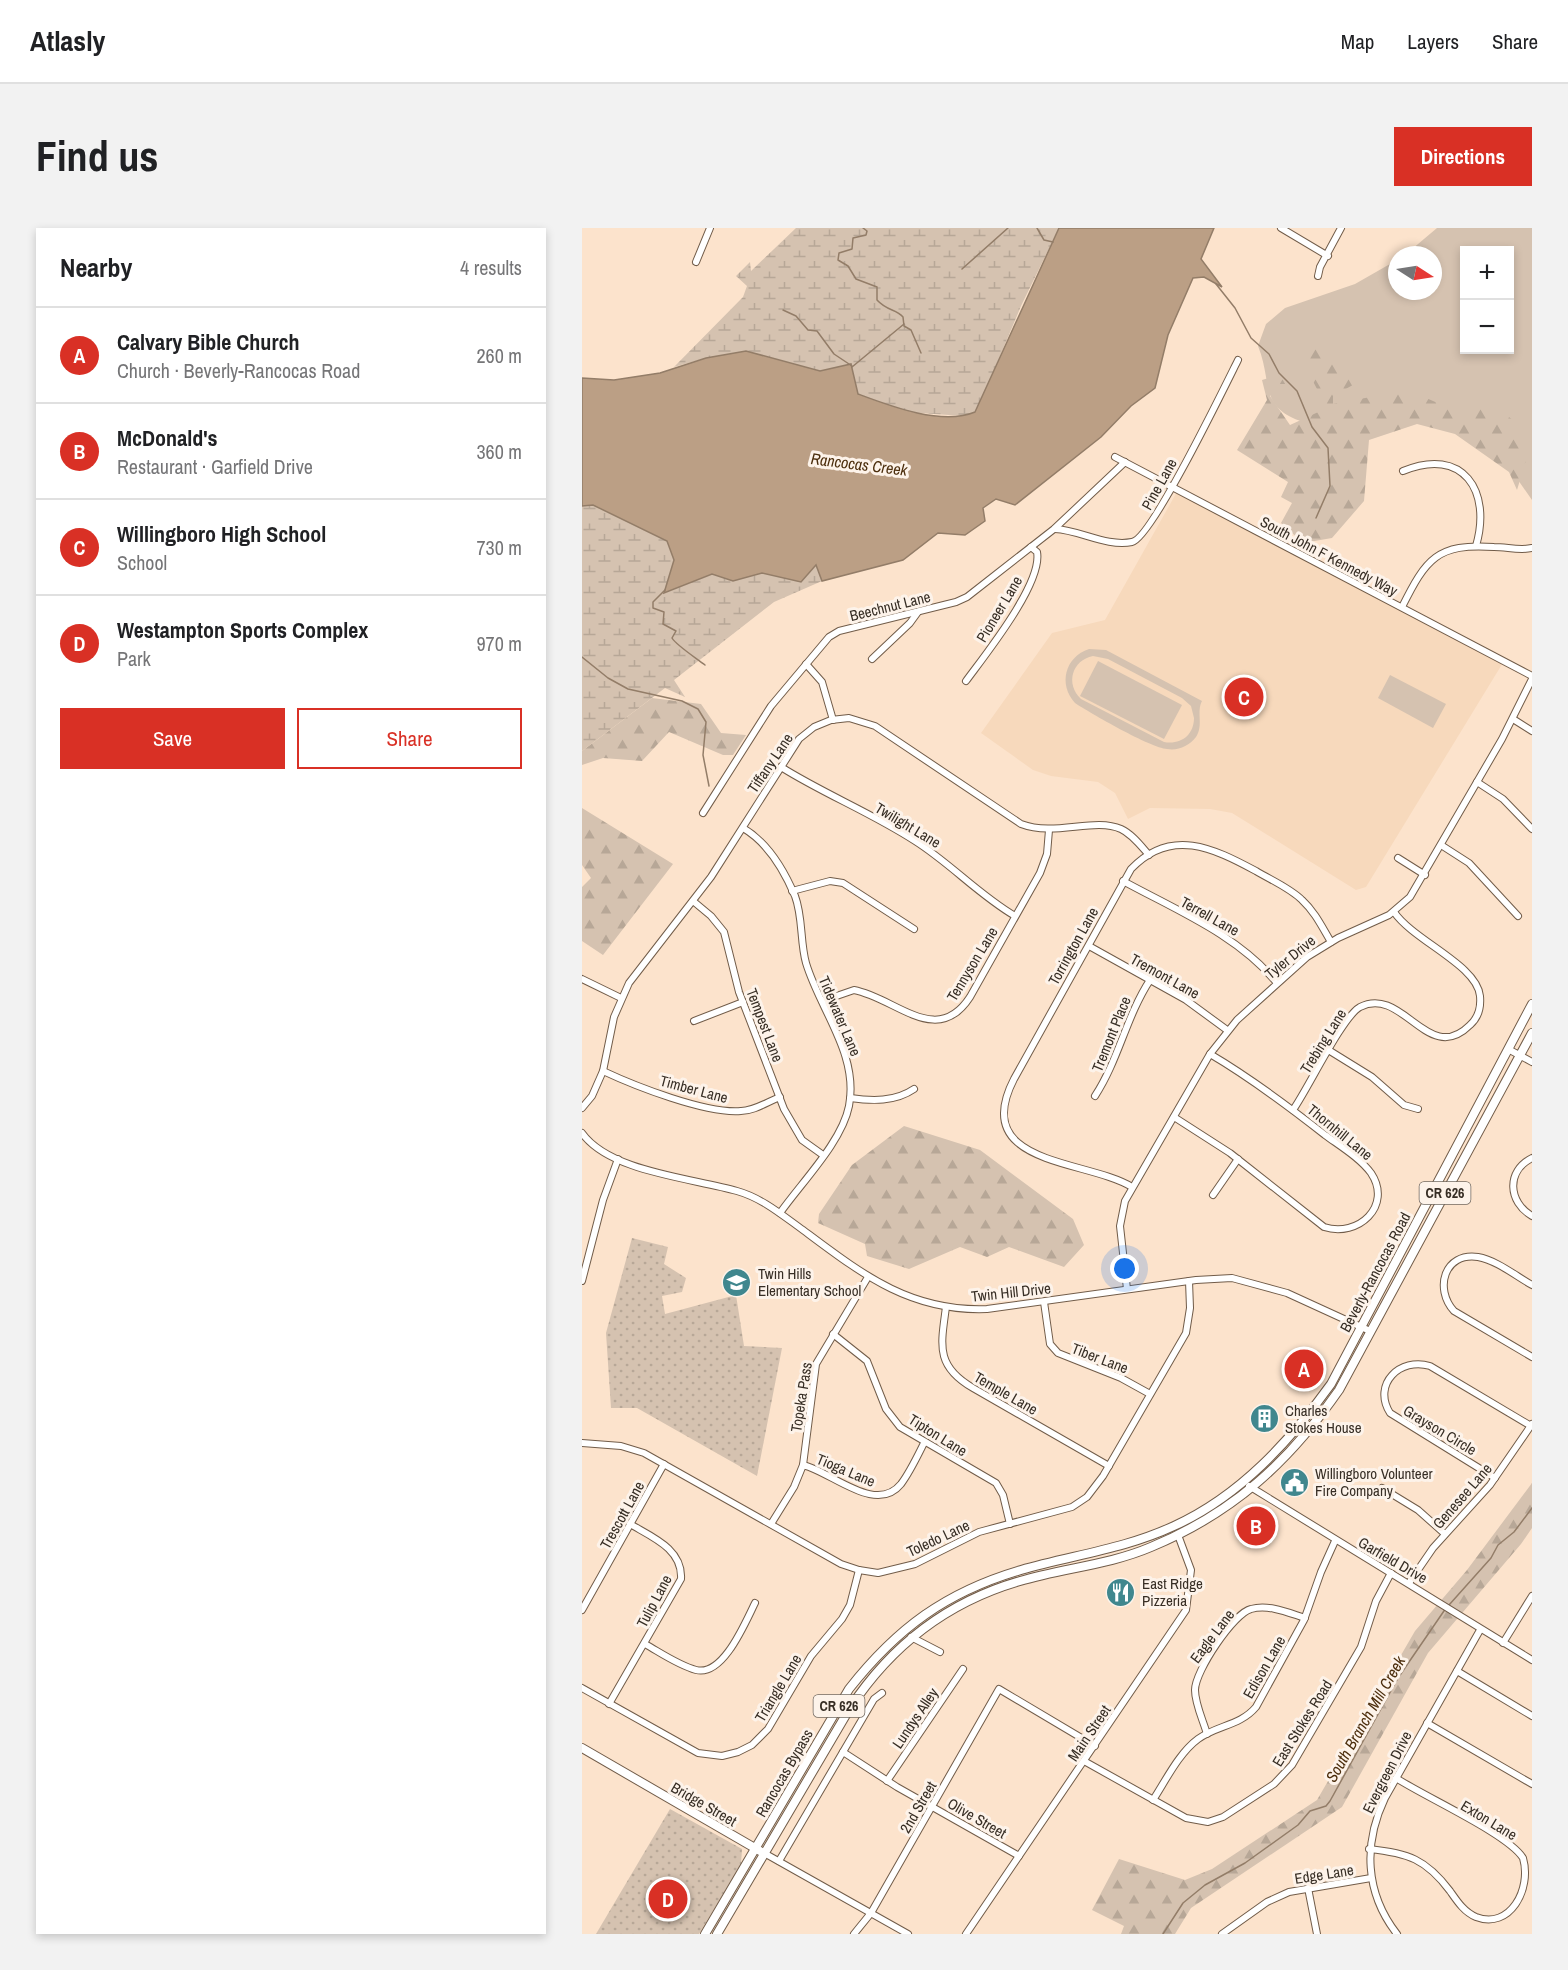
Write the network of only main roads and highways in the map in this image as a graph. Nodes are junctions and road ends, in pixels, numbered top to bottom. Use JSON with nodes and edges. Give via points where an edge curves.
{"nodes":[{"id":1,"x":1532,"y":1004,"type":"edge"},
{"id":2,"x":1532,"y":1033,"type":"edge"},
{"id":3,"x":1112,"y":1550,"type":"junction"},
{"id":4,"x":1112,"y":1560,"type":"junction"},
{"id":5,"x":956,"y":1594,"type":"joint"},
{"id":6,"x":963,"y":1602,"type":"joint"},
{"id":7,"x":582,"y":1748,"type":"edge"},
{"id":8,"x":756,"y":1848,"type":"junction"},
{"id":9,"x":764,"y":1853,"type":"junction"},
{"id":10,"x":705,"y":1934,"type":"edge"},
{"id":11,"x":717,"y":1934,"type":"edge"}],
"edges":[{"from":1,"to":3,"type":"main road","name":"Beverly-Rancocas Road","number":"CR 626","via":[[1331,1384],[1314,1408],[1267,1462],[1207,1510]]},
{"from":2,"to":4,"type":"main road","name":"Beverly-Rancocas Road","number":"CR 626","via":[[1339,1390],[1316,1423],[1278,1466],[1203,1523]]},
{"from":3,"to":4,"type":"main road"},
{"from":3,"to":5,"type":"main road","name":"Beverly-Rancocas Road","number":"CR 626","via":[[1022,1569]]},
{"from":4,"to":6,"type":"main road","name":"Beverly-Rancocas Road","number":"CR 626","via":[[1019,1581]]},
{"from":5,"to":8,"type":"main road","name":"Rancocas Bypass","number":"CR 626","via":[[924,1613],[866,1667],[843,1698]]},
{"from":6,"to":9,"type":"main road","name":"Rancocas Bypass","number":"CR 626","via":[[911,1637],[867,1681]]},
{"from":7,"to":8,"type":"main road","name":"Bridge Street"},
{"from":8,"to":9,"type":"main road","name":"Bridge Street"},
{"from":8,"to":10,"type":"main road","name":"Rancocas Bypass","number":"CR 626"},
{"from":9,"to":11,"type":"main road","name":"Rancocas Bypass","number":"CR 626"}]}
